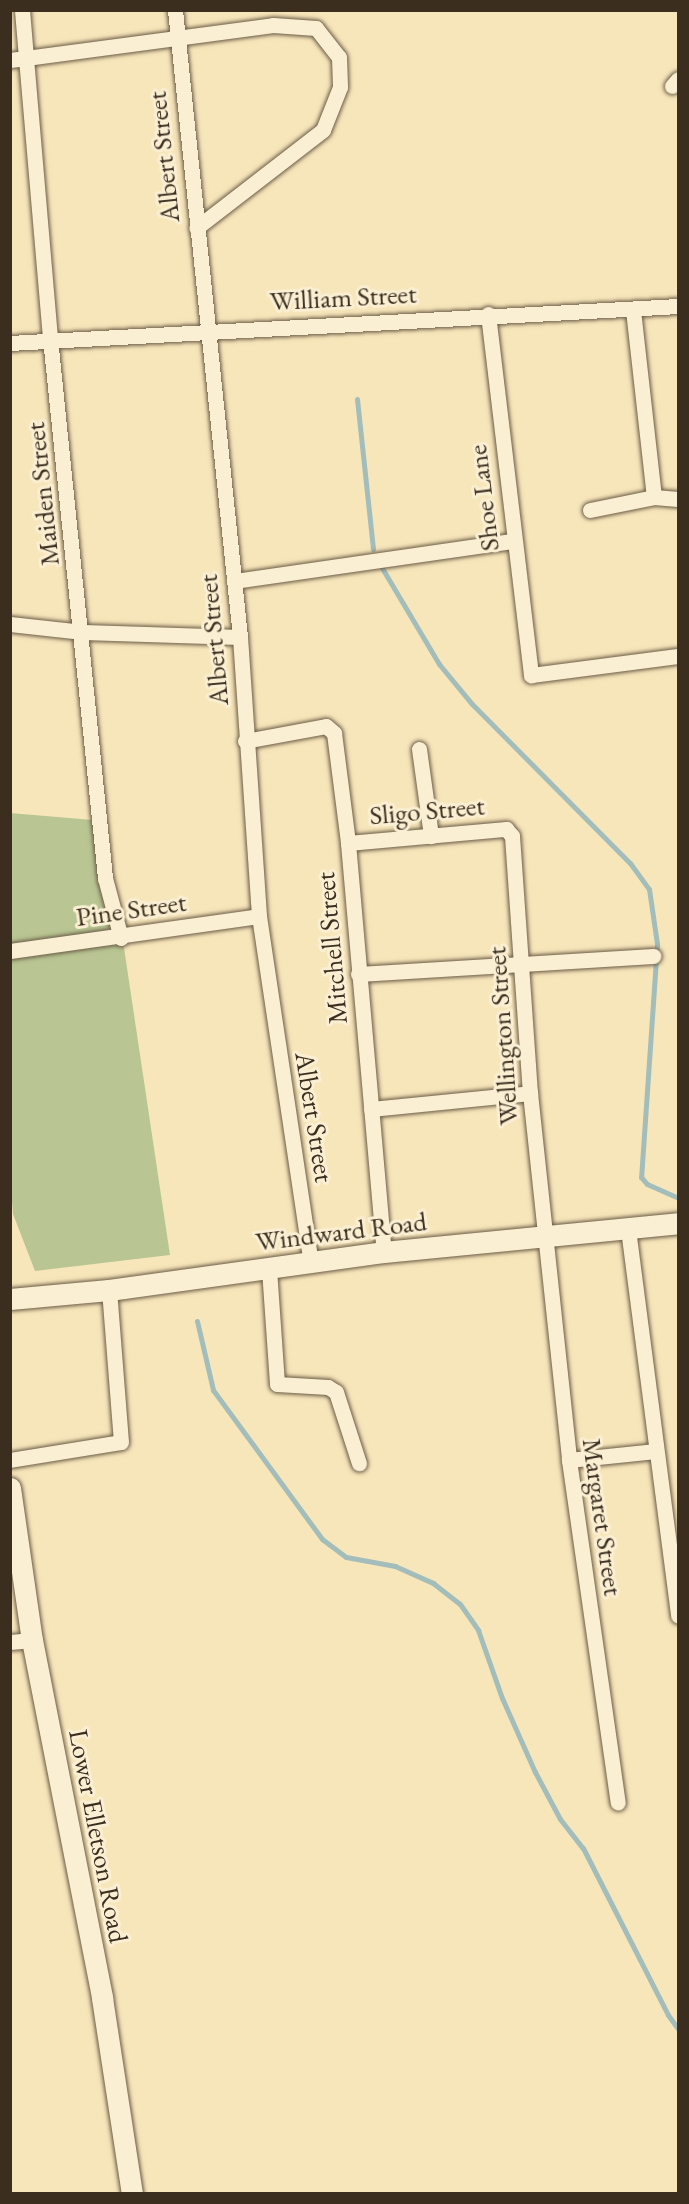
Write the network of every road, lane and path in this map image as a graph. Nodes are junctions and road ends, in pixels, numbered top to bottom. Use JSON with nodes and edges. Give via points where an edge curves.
{"nodes":[{"id":1,"x":22,"y":10,"type":"edge"},
{"id":2,"x":175,"y":10,"type":"edge"},
{"id":3,"x":175,"y":39,"type":"junction"},
{"id":4,"x":26,"y":58,"type":"junction"},
{"id":5,"x":10,"y":60,"type":"edge"},
{"id":6,"x":196,"y":228,"type":"junction"},
{"id":7,"x":678,"y":306,"type":"edge"},
{"id":8,"x":633,"y":310,"type":"junction"},
{"id":9,"x":488,"y":314,"type":"junction"},
{"id":10,"x":207,"y":329,"type":"junction"},
{"id":11,"x":50,"y":338,"type":"junction"},
{"id":12,"x":10,"y":343,"type":"edge"},
{"id":13,"x":654,"y":498,"type":"junction"},
{"id":14,"x":678,"y":499,"type":"edge"},
{"id":15,"x":590,"y":510,"type":"dead end"},
{"id":16,"x":513,"y":541,"type":"junction"},
{"id":17,"x":234,"y":581,"type":"junction"},
{"id":18,"x":10,"y":624,"type":"edge"},
{"id":19,"x":83,"y":633,"type":"junction"},
{"id":20,"x":240,"y":637,"type":"junction"},
{"id":21,"x":678,"y":656,"type":"edge"},
{"id":22,"x":245,"y":741,"type":"junction"},
{"id":23,"x":419,"y":749,"type":"dead end"},
{"id":24,"x":511,"y":831,"type":"joint"},
{"id":25,"x":431,"y":836,"type":"junction"},
{"id":26,"x":348,"y":843,"type":"junction"},
{"id":27,"x":259,"y":916,"type":"junction"},
{"id":28,"x":121,"y":938,"type":"junction"},
{"id":29,"x":10,"y":951,"type":"edge"},
{"id":30,"x":652,"y":956,"type":"dead end"},
{"id":31,"x":523,"y":962,"type":"junction"},
{"id":32,"x":358,"y":974,"type":"junction"},
{"id":33,"x":530,"y":1094,"type":"junction"},
{"id":34,"x":371,"y":1109,"type":"junction"},
{"id":35,"x":678,"y":1224,"type":"edge"},
{"id":36,"x":628,"y":1229,"type":"junction"},
{"id":37,"x":546,"y":1238,"type":"junction"},
{"id":38,"x":384,"y":1252,"type":"junction"},
{"id":39,"x":311,"y":1264,"type":"junction"},
{"id":40,"x":269,"y":1269,"type":"junction"},
{"id":41,"x":109,"y":1290,"type":"junction"},
{"id":42,"x":10,"y":1299,"type":"edge"},
{"id":43,"x":656,"y":1451,"type":"junction"},
{"id":44,"x":10,"y":1460,"type":"edge"},
{"id":45,"x":569,"y":1460,"type":"junction"},
{"id":46,"x":359,"y":1463,"type":"dead end"},
{"id":47,"x":10,"y":1488,"type":"edge"},
{"id":48,"x":15,"y":1553,"type":"edge"},
{"id":49,"x":678,"y":1616,"type":"edge"},
{"id":50,"x":32,"y":1640,"type":"junction"},
{"id":51,"x":10,"y":1642,"type":"edge"},
{"id":52,"x":618,"y":1803,"type":"dead end"},
{"id":53,"x":132,"y":2193,"type":"edge"}],
"edges":[{"from":1,"to":4,"type":"street","name":"Maiden Street"},
{"from":2,"to":3,"type":"street","name":"Albert Street"},
{"from":3,"to":4,"type":"street"},
{"from":3,"to":6,"type":"street","name":"Albert Street"},
{"from":3,"to":6,"type":"street","via":[[273,25],[316,28],[339,57],[340,87],[323,130]]},
{"from":4,"to":5,"type":"street"},
{"from":4,"to":11,"type":"street","name":"Maiden Street"},
{"from":6,"to":10,"type":"street","name":"Albert Street"},
{"from":7,"to":8,"type":"street","name":"William Street"},
{"from":8,"to":9,"type":"street","name":"William Street"},
{"from":8,"to":13,"type":"street"},
{"from":9,"to":10,"type":"street","name":"William Street"},
{"from":9,"to":16,"type":"street","name":"Shoe Lane"},
{"from":10,"to":11,"type":"street","name":"William Street"},
{"from":10,"to":17,"type":"street","name":"Albert Street"},
{"from":11,"to":12,"type":"street","name":"William Street"},
{"from":11,"to":19,"type":"street","name":"Maiden Street"},
{"from":13,"to":14,"type":"street"},
{"from":13,"to":15,"type":"street"},
{"from":16,"to":17,"type":"street"},
{"from":16,"to":21,"type":"street","name":"Shoe Lane","via":[[531,675]]},
{"from":17,"to":20,"type":"street","name":"Albert Street"},
{"from":18,"to":19,"type":"street"},
{"from":19,"to":20,"type":"street"},
{"from":19,"to":28,"type":"street","name":"Maiden Street","via":[[105,878]]},
{"from":20,"to":22,"type":"street","name":"Albert Street"},
{"from":22,"to":26,"type":"street","name":"Mitchell Street","via":[[331,728]]},
{"from":22,"to":27,"type":"street","name":"Albert Street"},
{"from":23,"to":25,"type":"street"},
{"from":24,"to":25,"type":"street","name":"Sligo Street"},
{"from":24,"to":31,"type":"street","name":"Wellington Street"},
{"from":25,"to":26,"type":"street","name":"Sligo Street"},
{"from":26,"to":32,"type":"street","name":"Mitchell Street"},
{"from":27,"to":28,"type":"street","name":"Pine Street"},
{"from":27,"to":39,"type":"street","name":"Albert Street"},
{"from":28,"to":29,"type":"street","name":"Pine Street"},
{"from":30,"to":31,"type":"street"},
{"from":31,"to":32,"type":"street"},
{"from":31,"to":33,"type":"street","name":"Wellington Street"},
{"from":32,"to":34,"type":"street","name":"Mitchell Street"},
{"from":33,"to":34,"type":"street"},
{"from":33,"to":37,"type":"street","name":"Wellington Street"},
{"from":34,"to":38,"type":"street","name":"Mitchell Street"},
{"from":35,"to":36,"type":"street","name":"Windward Road"},
{"from":36,"to":37,"type":"street","name":"Windward Road"},
{"from":36,"to":43,"type":"street"},
{"from":37,"to":38,"type":"street","name":"Windward Road"},
{"from":37,"to":45,"type":"street","name":"Margaret Street"},
{"from":38,"to":39,"type":"street","name":"Windward Road"},
{"from":39,"to":40,"type":"street","name":"Windward Road"},
{"from":40,"to":41,"type":"street","name":"Windward Road"},
{"from":40,"to":46,"type":"street","via":[[277,1384],[328,1387],[336,1392]]},
{"from":41,"to":42,"type":"street","name":"Windward Road"},
{"from":41,"to":44,"type":"street","via":[[121,1442]]},
{"from":43,"to":45,"type":"street"},
{"from":43,"to":49,"type":"street"},
{"from":45,"to":52,"type":"street","name":"Margaret Street"},
{"from":47,"to":48,"type":"street","name":"Lower Elletson Road"},
{"from":48,"to":50,"type":"street","name":"Lower Elletson Road"},
{"from":50,"to":51,"type":"street"},
{"from":50,"to":53,"type":"street","name":"Lower Elletson Road","via":[[102,1998]]}]}
